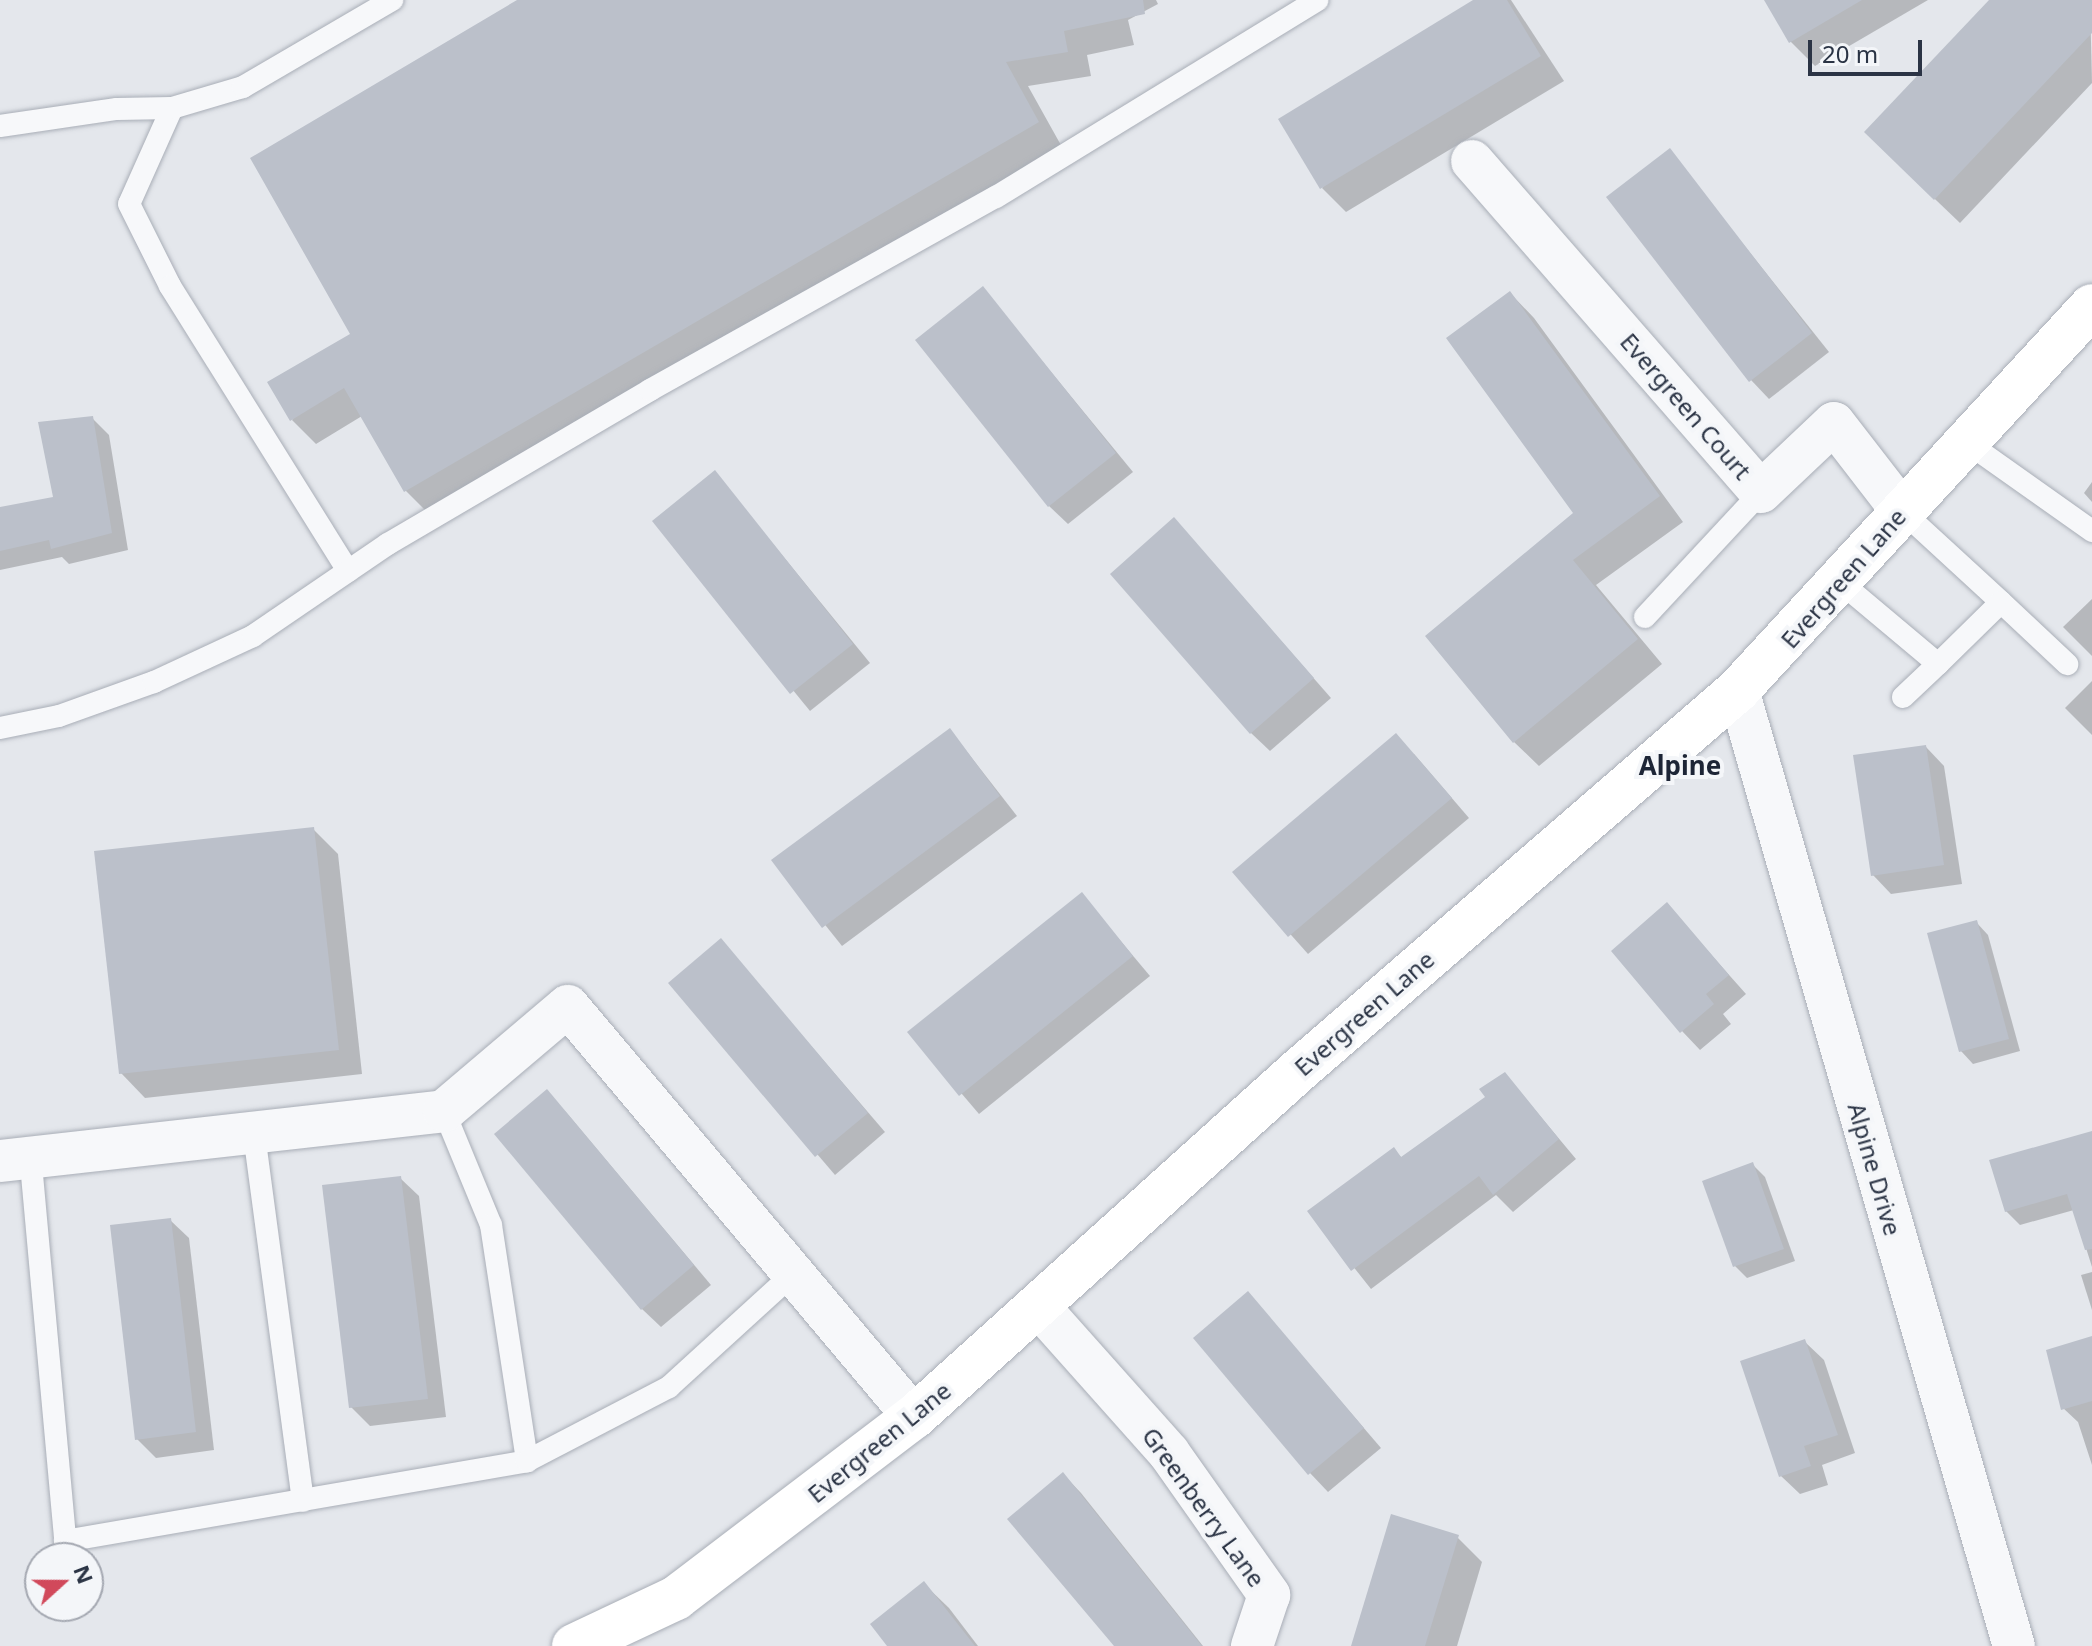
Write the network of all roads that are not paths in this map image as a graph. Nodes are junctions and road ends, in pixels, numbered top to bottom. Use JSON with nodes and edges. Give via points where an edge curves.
{"nodes":[{"id":1,"x":392,"y":0,"type":"edge"},
{"id":2,"x":1318,"y":0,"type":"edge"},
{"id":3,"x":172,"y":108,"type":"junction"},
{"id":4,"x":0,"y":126,"type":"edge"},
{"id":5,"x":1472,"y":161,"type":"dead end"},
{"id":6,"x":2092,"y":306,"type":"edge"},
{"id":7,"x":1965,"y":441,"type":"junction"},
{"id":8,"x":1761,"y":492,"type":"junction"},
{"id":9,"x":1902,"y":511,"type":"junction"},
{"id":10,"x":2092,"y":531,"type":"edge"},
{"id":11,"x":348,"y":571,"type":"junction"},
{"id":12,"x":1839,"y":581,"type":"junction"},
{"id":13,"x":2001,"y":602,"type":"junction"},
{"id":14,"x":1645,"y":617,"type":"dead end"},
{"id":15,"x":1938,"y":664,"type":"junction"},
{"id":16,"x":2067,"y":664,"type":"dead end"},
{"id":17,"x":1738,"y":690,"type":"junction"},
{"id":18,"x":1903,"y":697,"type":"dead end"},
{"id":19,"x":0,"y":728,"type":"edge"},
{"id":20,"x":444,"y":1111,"type":"junction"},
{"id":21,"x":254,"y":1134,"type":"junction"},
{"id":22,"x":15,"y":1157,"type":"edge"},
{"id":23,"x":795,"y":1272,"type":"junction"},
{"id":24,"x":1039,"y":1307,"type":"junction"},
{"id":25,"x":914,"y":1417,"type":"junction"},
{"id":26,"x":527,"y":1461,"type":"junction"},
{"id":27,"x":303,"y":1501,"type":"junction"},
{"id":28,"x":625,"y":1635,"type":"edge"},
{"id":29,"x":574,"y":1646,"type":"edge"},
{"id":30,"x":1252,"y":1646,"type":"edge"},
{"id":31,"x":2014,"y":1646,"type":"edge"}],
"edges":[{"from":1,"to":3,"type":"lane","via":[[243,87]]},
{"from":2,"to":11,"type":"lane","via":[[996,197],[650,390]]},
{"from":3,"to":4,"type":"lane","via":[[117,109]]},
{"from":3,"to":11,"type":"lane","via":[[129,204],[170,286]]},
{"from":5,"to":8,"type":"street","name":"Evergreen Court"},
{"from":6,"to":7,"type":"street","name":"Evergreen Lane"},
{"from":7,"to":9,"type":"street","name":"Evergreen Lane"},
{"from":7,"to":10,"type":"lane"},
{"from":8,"to":9,"type":"street","name":"Evergreen Court","via":[[1834,423]]},
{"from":8,"to":14,"type":"lane"},
{"from":9,"to":12,"type":"street","name":"Evergreen Lane"},
{"from":9,"to":13,"type":"lane"},
{"from":11,"to":19,"type":"lane","via":[[253,636],[154,682],[59,716]]},
{"from":12,"to":15,"type":"lane"},
{"from":12,"to":17,"type":"street","name":"Evergreen Lane"},
{"from":13,"to":15,"type":"lane"},
{"from":13,"to":16,"type":"lane"},
{"from":15,"to":18,"type":"lane"},
{"from":17,"to":24,"type":"street","name":"Evergreen Lane","via":[[1370,1007]]},
{"from":17,"to":31,"type":"street","name":"Alpine Drive"},
{"from":20,"to":21,"type":"street"},
{"from":20,"to":23,"type":"street","via":[[568,1006]]},
{"from":20,"to":26,"type":"lane","via":[[491,1225]]},
{"from":21,"to":22,"type":"street"},
{"from":21,"to":27,"type":"lane"},
{"from":22,"to":27,"type":"lane","via":[[65,1541]]},
{"from":23,"to":25,"type":"street"},
{"from":23,"to":26,"type":"lane","via":[[669,1387]]},
{"from":24,"to":25,"type":"street","name":"Evergreen Lane"},
{"from":24,"to":30,"type":"street","name":"Greenberry Lane","via":[[1169,1453],[1269,1595]]},
{"from":25,"to":28,"type":"street","name":"Evergreen Lane"},
{"from":26,"to":27,"type":"lane"},
{"from":28,"to":29,"type":"street","name":"Evergreen Lane"}]}
